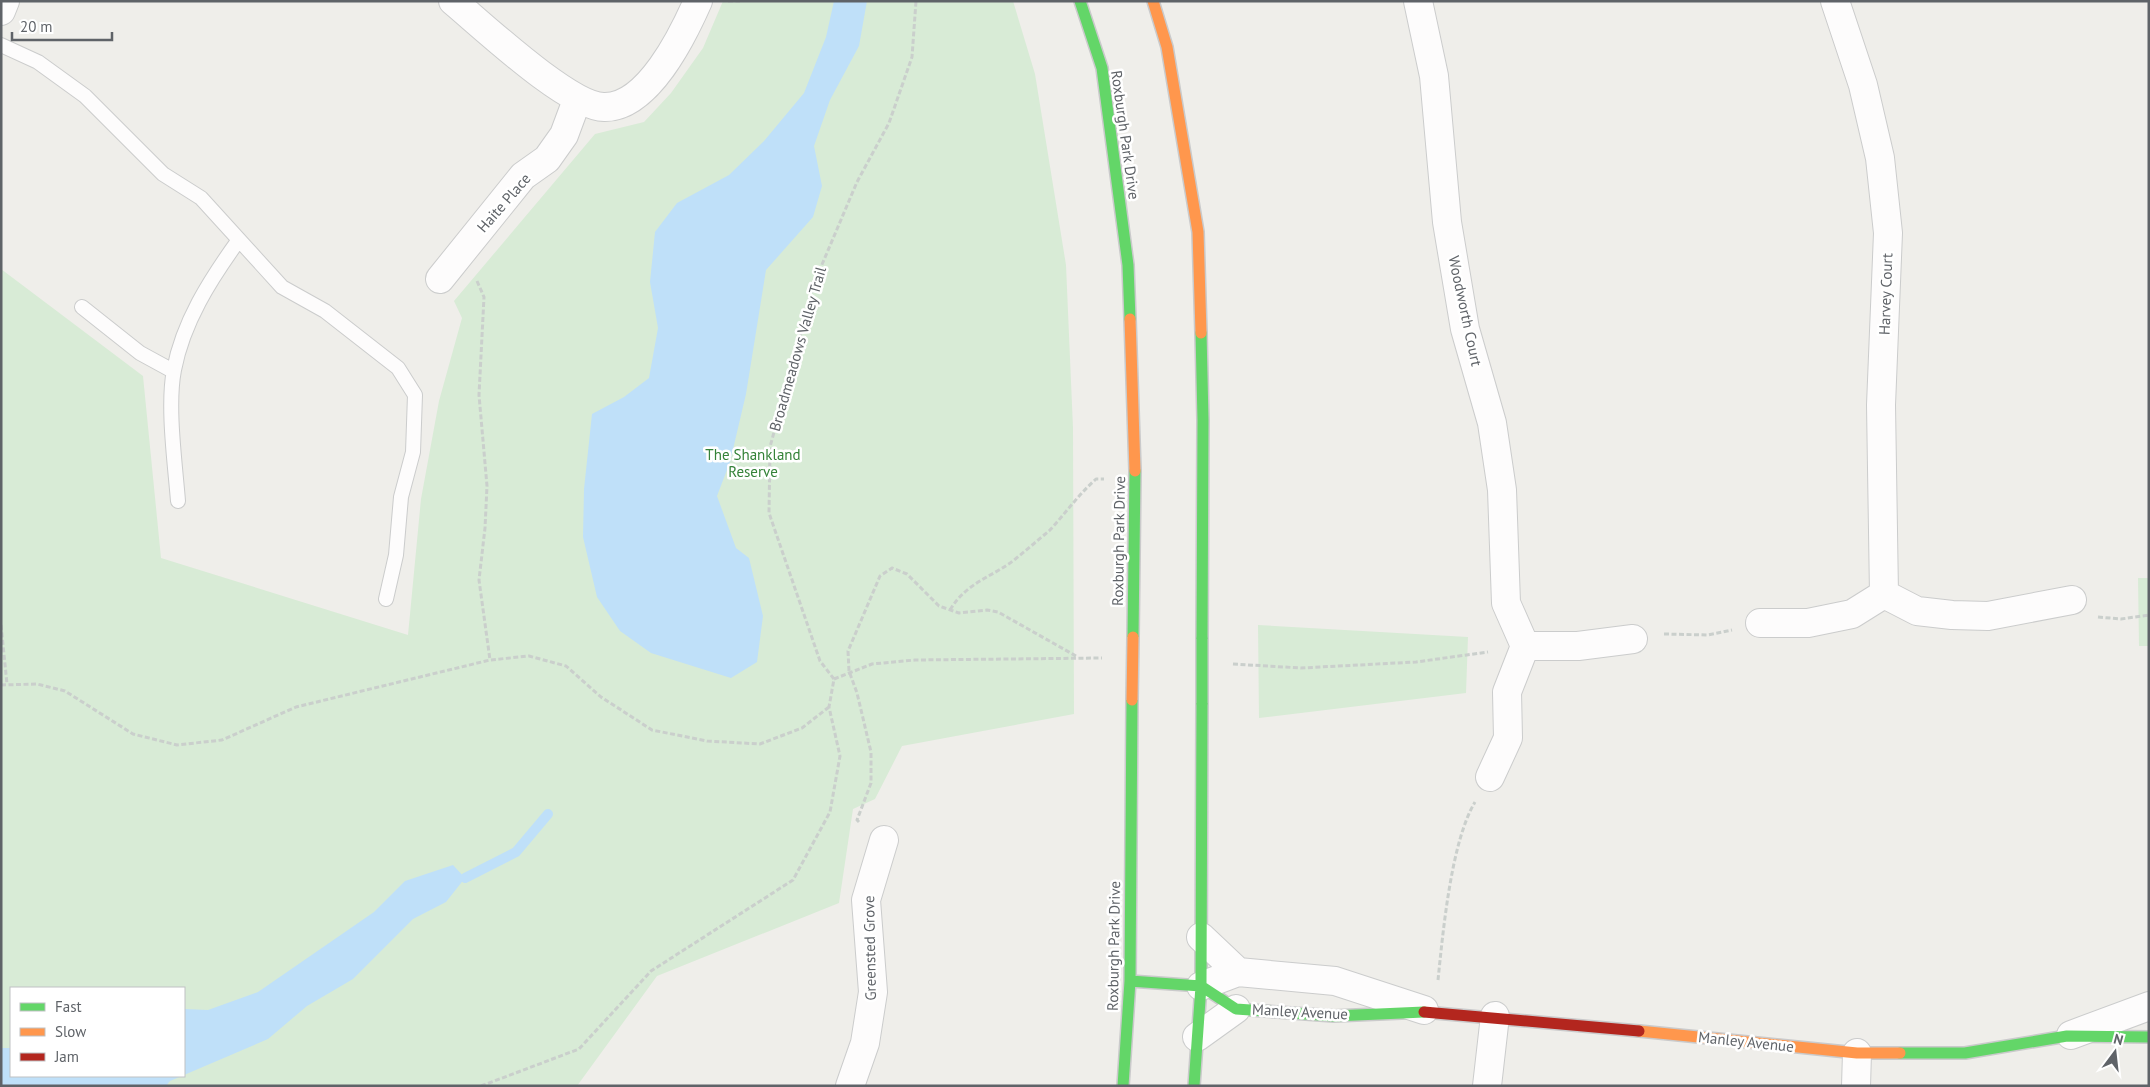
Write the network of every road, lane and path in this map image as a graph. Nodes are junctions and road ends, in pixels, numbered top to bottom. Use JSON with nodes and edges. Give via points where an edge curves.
{"nodes":[{"id":1,"x":5,"y":1,"type":"edge"},
{"id":2,"x":453,"y":1,"type":"edge"},
{"id":3,"x":698,"y":1,"type":"edge"},
{"id":4,"x":728,"y":1,"type":"edge"},
{"id":5,"x":740,"y":1,"type":"edge"},
{"id":6,"x":916,"y":1,"type":"edge"},
{"id":7,"x":1080,"y":1,"type":"edge"},
{"id":8,"x":1153,"y":1,"type":"edge"},
{"id":9,"x":1418,"y":1,"type":"edge"},
{"id":10,"x":1835,"y":1,"type":"edge"},
{"id":11,"x":1,"y":10,"type":"edge"},
{"id":12,"x":1,"y":45,"type":"edge"},
{"id":13,"x":577,"y":100,"type":"junction"},
{"id":14,"x":238,"y":241,"type":"junction"},
{"id":15,"x":448,"y":270,"type":"joint"},
{"id":16,"x":82,"y":307,"type":"dead end"},
{"id":17,"x":173,"y":371,"type":"junction"},
{"id":18,"x":1134,"y":481,"type":"junction"},
{"id":19,"x":178,"y":500,"type":"dead end"},
{"id":20,"x":1884,"y":594,"type":"junction"},
{"id":21,"x":386,"y":599,"type":"dead end"},
{"id":22,"x":2072,"y":600,"type":"joint"},
{"id":23,"x":950,"y":610,"type":"junction"},
{"id":24,"x":2149,"y":615,"type":"edge"},
{"id":25,"x":1760,"y":623,"type":"joint"},
{"id":26,"x":1,"y":625,"type":"edge"},
{"id":27,"x":1634,"y":639,"type":"joint"},
{"id":28,"x":1525,"y":646,"type":"junction"},
{"id":29,"x":1076,"y":656,"type":"dead end"},
{"id":30,"x":490,"y":660,"type":"junction"},
{"id":31,"x":7,"y":684,"type":"junction"},
{"id":32,"x":1,"y":685,"type":"edge"},
{"id":33,"x":828,"y":707,"type":"junction"},
{"id":34,"x":1490,"y":778,"type":"joint"},
{"id":35,"x":884,"y":840,"type":"joint"},
{"id":36,"x":1201,"y":937,"type":"junction"},
{"id":37,"x":1238,"y":972,"type":"junction"},
{"id":38,"x":1130,"y":981,"type":"junction"},
{"id":39,"x":1201,"y":986,"type":"junction"},
{"id":40,"x":2149,"y":1006,"type":"edge"},
{"id":41,"x":1236,"y":1008,"type":"junction"},
{"id":42,"x":1429,"y":1010,"type":"junction"},
{"id":43,"x":1496,"y":1016,"type":"junction"},
{"id":44,"x":2067,"y":1036,"type":"junction"},
{"id":45,"x":1197,"y":1037,"type":"junction"},
{"id":46,"x":2149,"y":1037,"type":"edge"},
{"id":47,"x":1857,"y":1053,"type":"junction"},
{"id":48,"x":481,"y":1086,"type":"edge"},
{"id":49,"x":850,"y":1086,"type":"edge"},
{"id":50,"x":1123,"y":1086,"type":"edge"},
{"id":51,"x":1194,"y":1086,"type":"edge"},
{"id":52,"x":1487,"y":1086,"type":"edge"},
{"id":53,"x":1856,"y":1086,"type":"edge"}],
"edges":[{"from":1,"to":11,"type":"street"},
{"from":2,"to":13,"type":"street"},
{"from":3,"to":13,"type":"street","via":[[685,30],[654,77],[632,99],[604,107]]},
{"from":4,"to":5,"type":"path"},
{"from":6,"to":33,"type":"path","name":"Broadmeadows Valley Trail","via":[[912,57],[889,123],[857,182],[815,281],[770,447],[769,513],[820,661],[834,679]]},
{"from":7,"to":18,"type":"street","name":"Roxburgh Park Drive","via":[[1102,68],[1128,265]]},
{"from":8,"to":36,"type":"street","bridge":true,"via":[[1167,47],[1198,232],[1204,420]]},
{"from":9,"to":28,"type":"street","name":"Woodworth Court","via":[[1434,76],[1447,222],[1465,329],[1492,423],[1502,490],[1506,603]]},
{"from":10,"to":20,"type":"street","name":"Harvey Court","via":[[1863,85],[1880,158],[1888,233],[1881,405]]},
{"from":12,"to":14,"type":"lane","via":[[38,62],[85,96],[162,174],[201,198]]},
{"from":13,"to":15,"type":"street","name":"Haite Place","via":[[564,135],[548,159],[523,176]]},
{"from":14,"to":17,"type":"lane","via":[[209,282],[186,329]]},
{"from":14,"to":21,"type":"lane","via":[[282,287],[326,311],[398,368],[414,394],[413,452],[401,496],[396,555]]},
{"from":15,"to":30,"type":"path","via":[[475,278],[484,297],[479,395],[487,486],[478,580]]},
{"from":16,"to":17,"type":"lane","via":[[140,353]]},
{"from":17,"to":19,"type":"lane","via":[[172,419]]},
{"from":18,"to":23,"type":"path","via":[[1096,479],[1050,530],[1017,558],[958,595]]},
{"from":18,"to":38,"type":"street","name":"Roxburgh Park Drive","bridge":true},
{"from":20,"to":22,"type":"street","via":[[1917,610],[1952,615],[1988,616]]},
{"from":20,"to":25,"type":"street","via":[[1852,614],[1808,623]]},
{"from":22,"to":24,"type":"path","via":[[2098,617],[2121,619]]},
{"from":23,"to":29,"type":"path","via":[[959,613],[998,612]]},
{"from":23,"to":35,"type":"path","via":[[940,606],[908,574],[892,568],[880,576],[848,651],[849,671],[871,752],[871,783],[858,820]]},
{"from":25,"to":27,"type":"path","via":[[1708,635],[1669,633]]},
{"from":26,"to":31,"type":"path"},
{"from":27,"to":28,"type":"street","via":[[1578,646]]},
{"from":28,"to":34,"type":"street","via":[[1507,692],[1508,738]]},
{"from":30,"to":31,"type":"path","via":[[296,707],[222,740],[177,745],[133,734],[65,691],[37,684]]},
{"from":30,"to":33,"type":"path","via":[[529,656],[566,666],[601,697],[652,730],[707,741],[760,744],[802,728]]},
{"from":31,"to":32,"type":"path"},
{"from":33,"to":48,"type":"path","name":"Broadmeadows Valley Trail","via":[[840,756],[830,812],[793,880],[651,971],[579,1049]]},
{"from":34,"to":42,"type":"path","via":[[1466,818],[1456,855]]},
{"from":35,"to":49,"type":"street","name":"Greensted Grove","via":[[866,900],[873,992],[865,1043]]},
{"from":36,"to":37,"type":"street"},
{"from":36,"to":39,"type":"street"},
{"from":37,"to":39,"type":"street","name":"Manley Avenue"},
{"from":37,"to":42,"type":"street","name":"Manley Avenue","via":[[1335,981]]},
{"from":38,"to":39,"type":"street","name":"Manley Avenue"},
{"from":38,"to":50,"type":"street","name":"Roxburgh Park Drive"},
{"from":39,"to":41,"type":"street","name":"Manley Avenue"},
{"from":39,"to":45,"type":"street"},
{"from":40,"to":44,"type":"street","name":"Manley Avenue"},
{"from":41,"to":42,"type":"street","name":"Manley Avenue","via":[[1334,1016]]},
{"from":41,"to":45,"type":"street","name":"Manley Avenue"},
{"from":42,"to":43,"type":"street","name":"Manley Avenue"},
{"from":43,"to":47,"type":"street","name":"Manley Avenue"},
{"from":43,"to":52,"type":"street"},
{"from":44,"to":46,"type":"street","name":"Manley Avenue"},
{"from":44,"to":47,"type":"street","name":"Manley Avenue","via":[[1965,1053]]},
{"from":45,"to":51,"type":"street"},
{"from":47,"to":53,"type":"street"}]}
